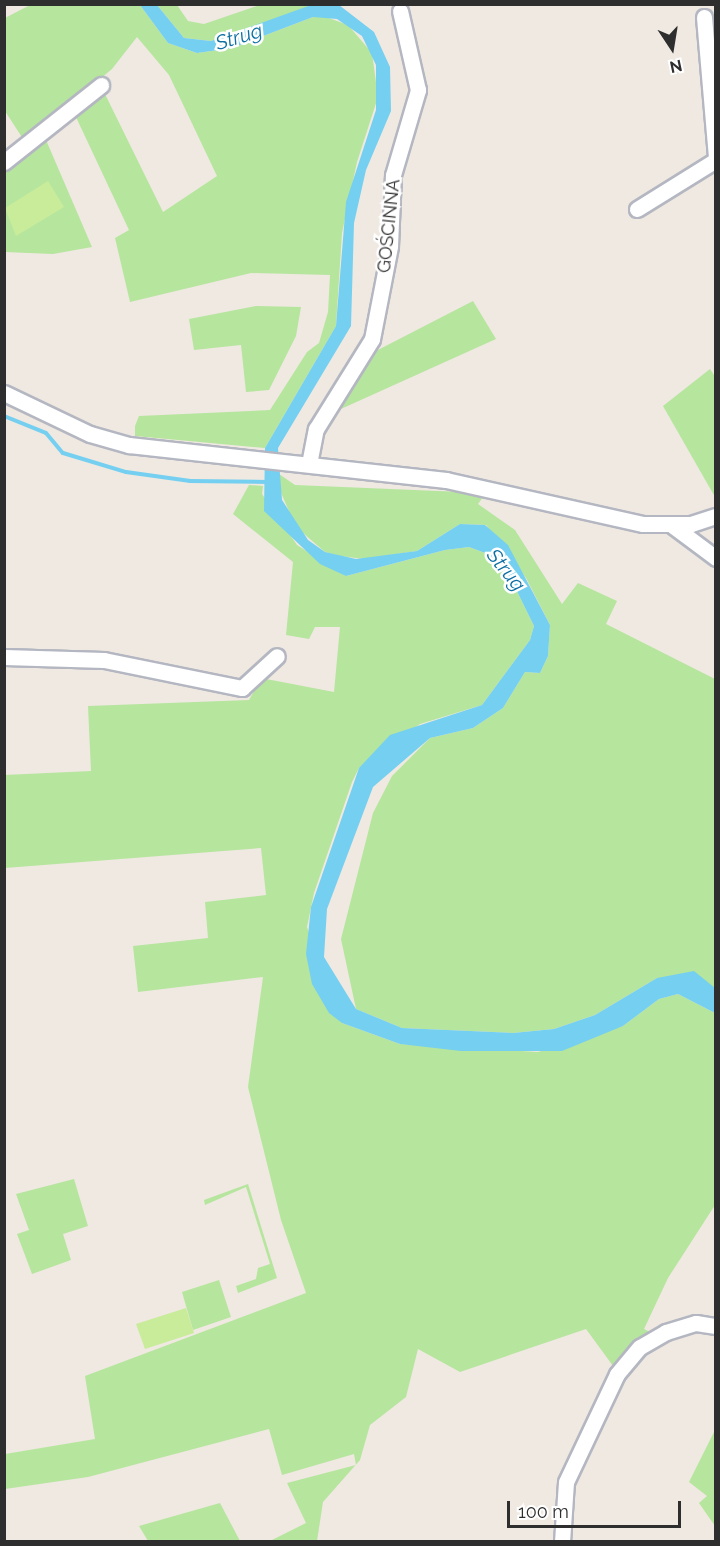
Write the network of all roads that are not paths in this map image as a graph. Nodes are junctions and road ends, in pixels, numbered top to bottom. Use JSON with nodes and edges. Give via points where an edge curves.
{"nodes":[{"id":1,"x":400,"y":11,"type":"dead end"},
{"id":2,"x":704,"y":17,"type":"dead end"},
{"id":3,"x":101,"y":85,"type":"dead end"},
{"id":4,"x":716,"y":159,"type":"edge"},
{"id":5,"x":4,"y":162,"type":"edge"},
{"id":6,"x":637,"y":209,"type":"dead end"},
{"id":7,"x":4,"y":393,"type":"edge"},
{"id":8,"x":303,"y":463,"type":"junction"},
{"id":9,"x":716,"y":516,"type":"edge"},
{"id":10,"x":673,"y":526,"type":"junction"},
{"id":11,"x":716,"y":558,"type":"edge"},
{"id":12,"x":277,"y":656,"type":"dead end"},
{"id":13,"x":4,"y":657,"type":"edge"},
{"id":14,"x":716,"y":1326,"type":"edge"},
{"id":15,"x":562,"y":1542,"type":"edge"}],
"edges":[{"from":1,"to":8,"type":"street","name":"GOŚCINNA","via":[[418,90],[393,175],[390,246],[372,339],[316,429]]},
{"from":2,"to":4,"type":"street"},
{"from":3,"to":5,"type":"street"},
{"from":4,"to":6,"type":"street"},
{"from":7,"to":8,"type":"street","via":[[101,438]]},
{"from":8,"to":10,"type":"street","via":[[446,480],[609,517]]},
{"from":9,"to":10,"type":"street"},
{"from":10,"to":11,"type":"street"},
{"from":12,"to":13,"type":"street","via":[[243,688],[95,659]]},
{"from":14,"to":15,"type":"street","via":[[696,1323],[666,1332],[640,1347],[617,1374],[566,1482]]}]}
